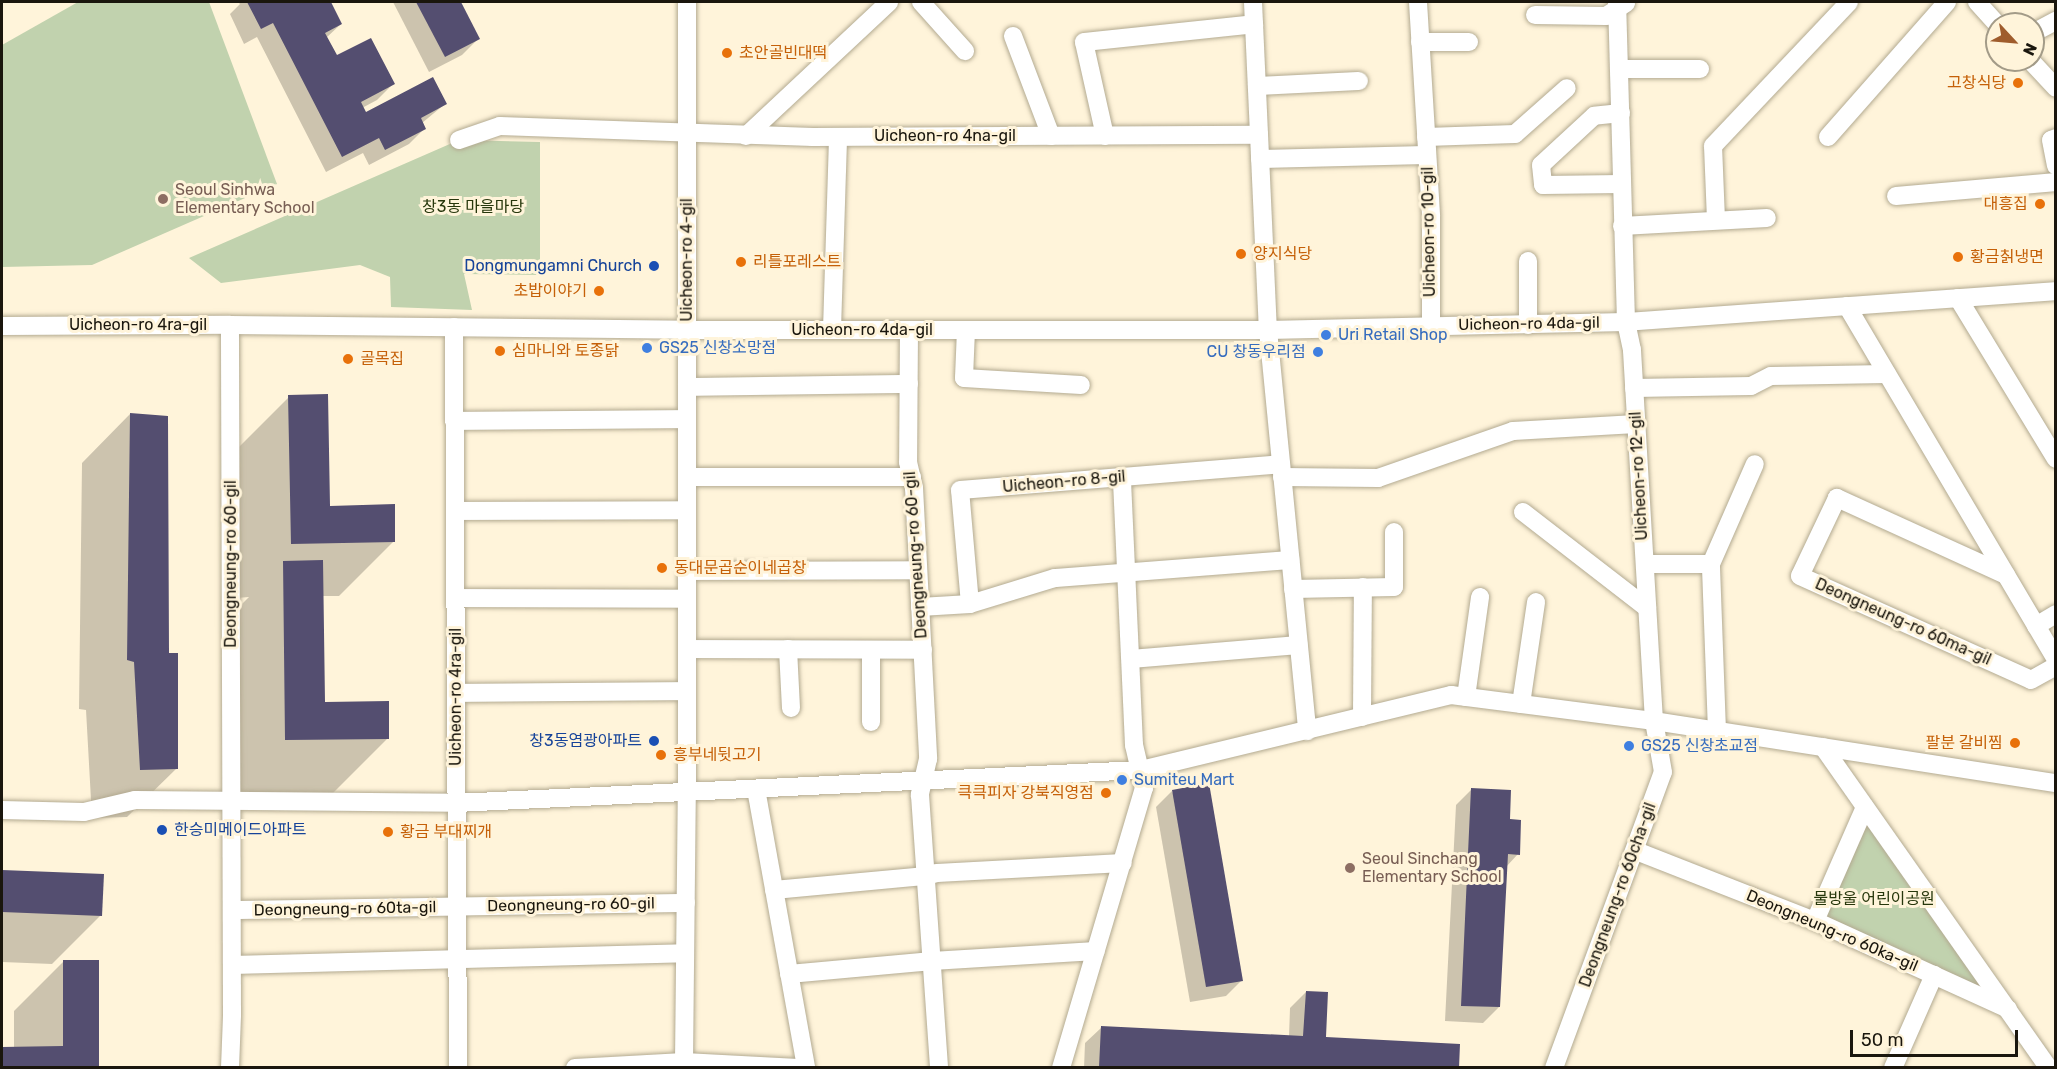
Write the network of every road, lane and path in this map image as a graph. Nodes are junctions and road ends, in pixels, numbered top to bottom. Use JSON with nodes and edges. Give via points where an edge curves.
{"nodes":[{"id":1,"x":687,"y":2,"type":"edge"},
{"id":2,"x":889,"y":2,"type":"edge"},
{"id":3,"x":921,"y":2,"type":"edge"},
{"id":4,"x":1252,"y":2,"type":"edge"},
{"id":5,"x":1418,"y":2,"type":"edge"},
{"id":6,"x":1849,"y":2,"type":"edge"},
{"id":7,"x":1947,"y":2,"type":"edge"},
{"id":8,"x":1621,"y":4,"type":"edge"},
{"id":9,"x":1535,"y":15,"type":"dead end"},
{"id":10,"x":1254,"y":24,"type":"junction"},
{"id":11,"x":1013,"y":36,"type":"dead end"},
{"id":12,"x":1420,"y":42,"type":"junction"},
{"id":13,"x":1469,"y":42,"type":"dead end"},
{"id":14,"x":965,"y":51,"type":"dead end"},
{"id":15,"x":1620,"y":69,"type":"junction"},
{"id":16,"x":1700,"y":69,"type":"dead end"},
{"id":17,"x":2041,"y":72,"type":"edge"},
{"id":18,"x":1359,"y":81,"type":"dead end"},
{"id":19,"x":1257,"y":86,"type":"junction"},
{"id":20,"x":1567,"y":88,"type":"dead end"},
{"id":21,"x":2055,"y":88,"type":"edge"},
{"id":22,"x":1621,"y":113,"type":"junction"},
{"id":23,"x":687,"y":134,"type":"junction"},
{"id":24,"x":1105,"y":135,"type":"junction"},
{"id":25,"x":1259,"y":135,"type":"junction"},
{"id":26,"x":746,"y":136,"type":"junction"},
{"id":27,"x":1051,"y":136,"type":"junction"},
{"id":28,"x":838,"y":137,"type":"junction"},
{"id":29,"x":1828,"y":137,"type":"dead end"},
{"id":30,"x":2055,"y":138,"type":"edge"},
{"id":31,"x":459,"y":140,"type":"dead end"},
{"id":32,"x":1427,"y":146,"type":"junction"},
{"id":33,"x":1260,"y":159,"type":"junction"},
{"id":34,"x":2055,"y":166,"type":"edge"},
{"id":35,"x":2055,"y":183,"type":"edge"},
{"id":36,"x":1621,"y":184,"type":"junction"},
{"id":37,"x":1896,"y":196,"type":"dead end"},
{"id":38,"x":1767,"y":218,"type":"dead end"},
{"id":39,"x":1716,"y":220,"type":"junction"},
{"id":40,"x":1622,"y":226,"type":"junction"},
{"id":41,"x":1528,"y":261,"type":"dead end"},
{"id":42,"x":2055,"y":291,"type":"edge"},
{"id":43,"x":1958,"y":298,"type":"junction"},
{"id":44,"x":1848,"y":306,"type":"junction"},
{"id":45,"x":1626,"y":322,"type":"junction"},
{"id":46,"x":231,"y":325,"type":"junction"},
{"id":47,"x":1528,"y":325,"type":"junction"},
{"id":48,"x":2,"y":326,"type":"edge"},
{"id":49,"x":454,"y":327,"type":"junction"},
{"id":50,"x":1431,"y":327,"type":"junction"},
{"id":51,"x":687,"y":330,"type":"junction"},
{"id":52,"x":832,"y":330,"type":"junction"},
{"id":53,"x":909,"y":330,"type":"junction"},
{"id":54,"x":966,"y":330,"type":"junction"},
{"id":55,"x":1268,"y":330,"type":"junction"},
{"id":56,"x":1887,"y":374,"type":"junction"},
{"id":57,"x":909,"y":384,"type":"junction"},
{"id":58,"x":1081,"y":385,"type":"dead end"},
{"id":59,"x":687,"y":387,"type":"junction"},
{"id":60,"x":1634,"y":388,"type":"junction"},
{"id":61,"x":687,"y":419,"type":"junction"},
{"id":62,"x":454,"y":421,"type":"junction"},
{"id":63,"x":1636,"y":424,"type":"junction"},
{"id":64,"x":2055,"y":459,"type":"edge"},
{"id":65,"x":1755,"y":464,"type":"dead end"},
{"id":66,"x":1281,"y":471,"type":"junction"},
{"id":67,"x":687,"y":477,"type":"junction"},
{"id":68,"x":912,"y":477,"type":"junction"},
{"id":69,"x":1122,"y":477,"type":"junction"},
{"id":70,"x":687,"y":510,"type":"junction"},
{"id":71,"x":455,"y":511,"type":"junction"},
{"id":72,"x":1523,"y":512,"type":"dead end"},
{"id":73,"x":1394,"y":532,"type":"dead end"},
{"id":74,"x":1290,"y":560,"type":"junction"},
{"id":75,"x":1645,"y":564,"type":"junction"},
{"id":76,"x":1711,"y":564,"type":"junction"},
{"id":77,"x":918,"y":570,"type":"junction"},
{"id":78,"x":687,"y":572,"type":"junction"},
{"id":79,"x":1128,"y":573,"type":"junction"},
{"id":80,"x":2006,"y":576,"type":"junction"},
{"id":81,"x":1363,"y":587,"type":"junction"},
{"id":82,"x":1293,"y":589,"type":"junction"},
{"id":83,"x":1480,"y":597,"type":"dead end"},
{"id":84,"x":456,"y":598,"type":"junction"},
{"id":85,"x":687,"y":599,"type":"junction"},
{"id":86,"x":1536,"y":602,"type":"dead end"},
{"id":87,"x":969,"y":604,"type":"junction"},
{"id":88,"x":920,"y":607,"type":"junction"},
{"id":89,"x":1647,"y":608,"type":"junction"},
{"id":90,"x":2055,"y":614,"type":"edge"},
{"id":91,"x":2036,"y":626,"type":"junction"},
{"id":92,"x":1298,"y":645,"type":"junction"},
{"id":93,"x":687,"y":649,"type":"junction"},
{"id":94,"x":788,"y":649,"type":"junction"},
{"id":95,"x":871,"y":650,"type":"junction"},
{"id":96,"x":923,"y":650,"type":"junction"},
{"id":97,"x":1131,"y":659,"type":"junction"},
{"id":98,"x":2055,"y":659,"type":"edge"},
{"id":99,"x":2055,"y":666,"type":"edge"},
{"id":100,"x":687,"y":691,"type":"junction"},
{"id":101,"x":456,"y":693,"type":"junction"},
{"id":102,"x":1466,"y":697,"type":"junction"},
{"id":103,"x":1521,"y":704,"type":"junction"},
{"id":104,"x":791,"y":708,"type":"dead end"},
{"id":105,"x":1362,"y":717,"type":"junction"},
{"id":106,"x":1654,"y":721,"type":"junction"},
{"id":107,"x":871,"y":722,"type":"dead end"},
{"id":108,"x":1307,"y":731,"type":"junction"},
{"id":109,"x":1717,"y":731,"type":"junction"},
{"id":110,"x":1823,"y":747,"type":"junction"},
{"id":111,"x":1141,"y":770,"type":"junction"},
{"id":112,"x":924,"y":779,"type":"junction"},
{"id":113,"x":2055,"y":783,"type":"edge"},
{"id":114,"x":756,"y":789,"type":"junction"},
{"id":115,"x":687,"y":792,"type":"junction"},
{"id":116,"x":232,"y":802,"type":"junction"},
{"id":117,"x":456,"y":803,"type":"junction"},
{"id":118,"x":1865,"y":807,"type":"junction"},
{"id":119,"x":2,"y":810,"type":"edge"},
{"id":120,"x":1636,"y":851,"type":"junction"},
{"id":121,"x":1123,"y":863,"type":"junction"},
{"id":122,"x":926,"y":876,"type":"junction"},
{"id":123,"x":774,"y":890,"type":"junction"},
{"id":124,"x":686,"y":903,"type":"junction"},
{"id":125,"x":457,"y":907,"type":"junction"},
{"id":126,"x":232,"y":910,"type":"junction"},
{"id":127,"x":1815,"y":921,"type":"junction"},
{"id":128,"x":1096,"y":951,"type":"junction"},
{"id":129,"x":685,"y":953,"type":"junction"},
{"id":130,"x":457,"y":959,"type":"junction"},
{"id":131,"x":932,"y":961,"type":"junction"},
{"id":132,"x":232,"y":965,"type":"junction"},
{"id":133,"x":789,"y":974,"type":"junction"},
{"id":134,"x":1934,"y":975,"type":"junction"},
{"id":135,"x":2008,"y":1009,"type":"junction"},
{"id":136,"x":684,"y":1062,"type":"junction"},
{"id":137,"x":230,"y":1068,"type":"edge"},
{"id":138,"x":458,"y":1068,"type":"edge"},
{"id":139,"x":575,"y":1068,"type":"edge"},
{"id":140,"x":798,"y":1068,"type":"edge"},
{"id":141,"x":806,"y":1068,"type":"edge"},
{"id":142,"x":939,"y":1068,"type":"edge"},
{"id":143,"x":1061,"y":1068,"type":"edge"},
{"id":144,"x":1554,"y":1068,"type":"edge"},
{"id":145,"x":1893,"y":1068,"type":"edge"},
{"id":146,"x":2049,"y":1068,"type":"edge"}],
"edges":[{"from":1,"to":23,"type":"street","name":"Uicheon-ro 4-gil"},
{"from":2,"to":26,"type":"street"},
{"from":3,"to":14,"type":"street"},
{"from":4,"to":10,"type":"street"},
{"from":5,"to":12,"type":"street","name":"Uicheon-ro 10-gil"},
{"from":6,"to":39,"type":"street","via":[[1713,147]]},
{"from":7,"to":29,"type":"street"},
{"from":8,"to":9,"type":"street","name":"Uicheon-ro 12-gil","via":[[1606,16]]},
{"from":8,"to":15,"type":"street","name":"Uicheon-ro 12-gil"},
{"from":10,"to":19,"type":"street"},
{"from":10,"to":24,"type":"street","via":[[1084,42]]},
{"from":11,"to":27,"type":"street"},
{"from":12,"to":13,"type":"street"},
{"from":12,"to":32,"type":"street","name":"Uicheon-ro 10-gil"},
{"from":15,"to":16,"type":"street"},
{"from":15,"to":22,"type":"street","name":"Uicheon-ro 12-gil"},
{"from":17,"to":21,"type":"street"},
{"from":18,"to":19,"type":"street"},
{"from":19,"to":25,"type":"street"},
{"from":20,"to":32,"type":"street","via":[[1515,134]]},
{"from":22,"to":36,"type":"street","name":"Uicheon-ro 12-gil"},
{"from":22,"to":36,"type":"street","via":[[1594,116],[1541,165],[1543,185]]},
{"from":23,"to":26,"type":"street","name":"Uicheon-ro 4na-gil"},
{"from":23,"to":31,"type":"street","via":[[500,126]]},
{"from":23,"to":51,"type":"street","name":"Uicheon-ro 4-gil"},
{"from":24,"to":25,"type":"street","name":"Uicheon-ro 4na-gil"},
{"from":24,"to":27,"type":"street","name":"Uicheon-ro 4na-gil"},
{"from":25,"to":33,"type":"street"},
{"from":26,"to":28,"type":"street","name":"Uicheon-ro 4na-gil"},
{"from":27,"to":28,"type":"street","name":"Uicheon-ro 4na-gil"},
{"from":28,"to":52,"type":"street"},
{"from":30,"to":34,"type":"street","via":[[2051,140]]},
{"from":32,"to":33,"type":"street"},
{"from":32,"to":50,"type":"street","name":"Uicheon-ro 10-gil"},
{"from":33,"to":55,"type":"street"},
{"from":35,"to":37,"type":"street"},
{"from":36,"to":40,"type":"street","name":"Uicheon-ro 12-gil"},
{"from":38,"to":39,"type":"street"},
{"from":39,"to":40,"type":"street"},
{"from":40,"to":45,"type":"street","name":"Uicheon-ro 12-gil"},
{"from":41,"to":47,"type":"street"},
{"from":42,"to":43,"type":"street","name":"Uicheon-ro 4da-gil"},
{"from":43,"to":44,"type":"street","name":"Uicheon-ro 4da-gil"},
{"from":43,"to":64,"type":"street"},
{"from":44,"to":45,"type":"street","name":"Uicheon-ro 4da-gil"},
{"from":44,"to":56,"type":"street"},
{"from":45,"to":47,"type":"street","name":"Uicheon-ro 4da-gil"},
{"from":45,"to":60,"type":"street","name":"Uicheon-ro 12-gil"},
{"from":46,"to":48,"type":"street","name":"Uicheon-ro 4ra-gil"},
{"from":46,"to":49,"type":"street","name":"Uicheon-ro 4ra-gil"},
{"from":46,"to":116,"type":"street","name":"Deongneung-ro 60-gil"},
{"from":47,"to":50,"type":"street","name":"Uicheon-ro 4da-gil"},
{"from":49,"to":51,"type":"street","name":"Uicheon-ro 4ra-gil"},
{"from":49,"to":62,"type":"street","name":"Uicheon-ro 4ra-gil"},
{"from":50,"to":55,"type":"street","name":"Uicheon-ro 4da-gil"},
{"from":51,"to":52,"type":"street","name":"Uicheon-ro 4da-gil"},
{"from":51,"to":59,"type":"street","name":"Uicheon-ro 4-gil"},
{"from":52,"to":53,"type":"street","name":"Uicheon-ro 4da-gil"},
{"from":53,"to":54,"type":"street","name":"Uicheon-ro 4da-gil"},
{"from":53,"to":57,"type":"street","name":"Deongneung-ro 60-gil"},
{"from":54,"to":55,"type":"street","name":"Uicheon-ro 4da-gil"},
{"from":54,"to":58,"type":"street","via":[[964,378]]},
{"from":55,"to":66,"type":"street"},
{"from":56,"to":60,"type":"street","name":"Uicheon-ro 12-gil","via":[[1771,376],[1752,386]]},
{"from":56,"to":80,"type":"street"},
{"from":57,"to":59,"type":"street"},
{"from":57,"to":68,"type":"street","name":"Deongneung-ro 60-gil","via":[[908,462]]},
{"from":59,"to":61,"type":"street","name":"Uicheon-ro 4-gil"},
{"from":60,"to":63,"type":"street","name":"Uicheon-ro 12-gil"},
{"from":61,"to":62,"type":"street"},
{"from":61,"to":67,"type":"street","name":"Uicheon-ro 4-gil"},
{"from":62,"to":71,"type":"street","name":"Uicheon-ro 4ra-gil"},
{"from":63,"to":66,"type":"street","name":"Uicheon-ro 8-gil","via":[[1513,431],[1378,478]]},
{"from":63,"to":75,"type":"street","name":"Uicheon-ro 12-gil"},
{"from":65,"to":76,"type":"street"},
{"from":66,"to":69,"type":"street","name":"Uicheon-ro 8-gil"},
{"from":66,"to":74,"type":"street"},
{"from":67,"to":68,"type":"street"},
{"from":67,"to":70,"type":"street","name":"Uicheon-ro 4-gil"},
{"from":68,"to":77,"type":"street","name":"Deongneung-ro 60-gil"},
{"from":69,"to":79,"type":"street"},
{"from":69,"to":87,"type":"street","name":"Uicheon-ro 8-gil","via":[[960,490]]},
{"from":70,"to":71,"type":"street"},
{"from":70,"to":78,"type":"street","name":"Uicheon-ro 4-gil"},
{"from":71,"to":84,"type":"street","name":"Uicheon-ro 4ra-gil"},
{"from":72,"to":89,"type":"street"},
{"from":73,"to":81,"type":"street","via":[[1394,586]]},
{"from":74,"to":79,"type":"street"},
{"from":74,"to":82,"type":"street"},
{"from":75,"to":76,"type":"street","name":"Uicheon-ro 12-gil"},
{"from":75,"to":89,"type":"street","name":"Uicheon-ro 12-gil"},
{"from":76,"to":109,"type":"street"},
{"from":77,"to":78,"type":"street"},
{"from":77,"to":88,"type":"street","name":"Deongneung-ro 60-gil"},
{"from":78,"to":85,"type":"street","name":"Uicheon-ro 4-gil"},
{"from":79,"to":87,"type":"street","via":[[1055,578]]},
{"from":79,"to":97,"type":"street"},
{"from":80,"to":91,"type":"street"},
{"from":80,"to":99,"type":"street","name":"Deongneung-ro 60ma-gil","via":[[1837,498],[1800,576],[2031,680]]},
{"from":81,"to":82,"type":"street"},
{"from":81,"to":105,"type":"street"},
{"from":82,"to":92,"type":"street"},
{"from":83,"to":102,"type":"street"},
{"from":84,"to":85,"type":"street"},
{"from":84,"to":101,"type":"street","name":"Uicheon-ro 4ra-gil"},
{"from":85,"to":93,"type":"street","name":"Uicheon-ro 4-gil"},
{"from":86,"to":103,"type":"street"},
{"from":87,"to":88,"type":"street"},
{"from":88,"to":96,"type":"street","name":"Deongneung-ro 60-gil"},
{"from":89,"to":106,"type":"street","name":"Uicheon-ro 12-gil"},
{"from":90,"to":91,"type":"street"},
{"from":91,"to":98,"type":"street"},
{"from":92,"to":97,"type":"street"},
{"from":92,"to":108,"type":"street"},
{"from":93,"to":94,"type":"street"},
{"from":93,"to":100,"type":"street","name":"Uicheon-ro 4-gil"},
{"from":94,"to":95,"type":"street"},
{"from":94,"to":104,"type":"street"},
{"from":95,"to":96,"type":"street"},
{"from":95,"to":107,"type":"street"},
{"from":96,"to":112,"type":"street","name":"Deongneung-ro 60-gil","via":[[928,759]]},
{"from":97,"to":111,"type":"street","via":[[1134,745]]},
{"from":100,"to":101,"type":"street"},
{"from":100,"to":115,"type":"street","name":"Uicheon-ro 4-gil"},
{"from":101,"to":117,"type":"street","name":"Uicheon-ro 4ra-gil"},
{"from":102,"to":103,"type":"street"},
{"from":102,"to":105,"type":"street","via":[[1451,695]]},
{"from":103,"to":106,"type":"street"},
{"from":105,"to":108,"type":"street"},
{"from":106,"to":109,"type":"street"},
{"from":106,"to":120,"type":"street","name":"Deongneung-ro 60cha-gil","via":[[1663,771]]},
{"from":108,"to":111,"type":"street"},
{"from":109,"to":110,"type":"street"},
{"from":110,"to":113,"type":"street"},
{"from":110,"to":118,"type":"street"},
{"from":111,"to":112,"type":"street"},
{"from":111,"to":121,"type":"street","via":[[1144,788]]},
{"from":112,"to":114,"type":"street"},
{"from":112,"to":122,"type":"street","name":"Deongneung-ro 60-gil","via":[[920,795]]},
{"from":114,"to":115,"type":"street"},
{"from":114,"to":123,"type":"street"},
{"from":115,"to":117,"type":"street"},
{"from":115,"to":124,"type":"street"},
{"from":116,"to":117,"type":"street"},
{"from":116,"to":119,"type":"street","via":[[135,800],[84,812]]},
{"from":116,"to":126,"type":"street","name":"Deongneung-ro 60ta-gil"},
{"from":117,"to":125,"type":"street","name":"Uicheon-ro 4ra-gil"},
{"from":118,"to":127,"type":"street"},
{"from":118,"to":135,"type":"street"},
{"from":120,"to":127,"type":"street","name":"Deongneung-ro 60ka-gil"},
{"from":120,"to":144,"type":"street","name":"Deongneung-ro 60cha-gil"},
{"from":121,"to":122,"type":"street"},
{"from":121,"to":128,"type":"street"},
{"from":122,"to":123,"type":"street"},
{"from":122,"to":131,"type":"street","name":"Deongneung-ro 60-gil"},
{"from":123,"to":133,"type":"street"},
{"from":124,"to":125,"type":"street","name":"Deongneung-ro 60-gil"},
{"from":124,"to":129,"type":"street"},
{"from":125,"to":126,"type":"street","name":"Deongneung-ro 60ta-gil"},
{"from":125,"to":130,"type":"street","name":"Uicheon-ro 4ra-gil"},
{"from":126,"to":132,"type":"street","name":"Deongneung-ro 60ta-gil"},
{"from":127,"to":134,"type":"street","name":"Deongneung-ro 60ka-gil"},
{"from":128,"to":131,"type":"street"},
{"from":128,"to":143,"type":"street"},
{"from":129,"to":130,"type":"street"},
{"from":129,"to":136,"type":"street"},
{"from":130,"to":132,"type":"street"},
{"from":130,"to":138,"type":"street","name":"Uicheon-ro 4ra-gil"},
{"from":131,"to":133,"type":"street"},
{"from":131,"to":142,"type":"street","name":"Deongneung-ro 60-gil"},
{"from":132,"to":137,"type":"street","name":"Deongneung-ro 60ta-gil"},
{"from":133,"to":141,"type":"street"},
{"from":134,"to":135,"type":"street"},
{"from":134,"to":145,"type":"street","name":"Deongneung-ro 60ka-gil"},
{"from":135,"to":146,"type":"street"},
{"from":136,"to":139,"type":"street"},
{"from":136,"to":140,"type":"street"}]}
